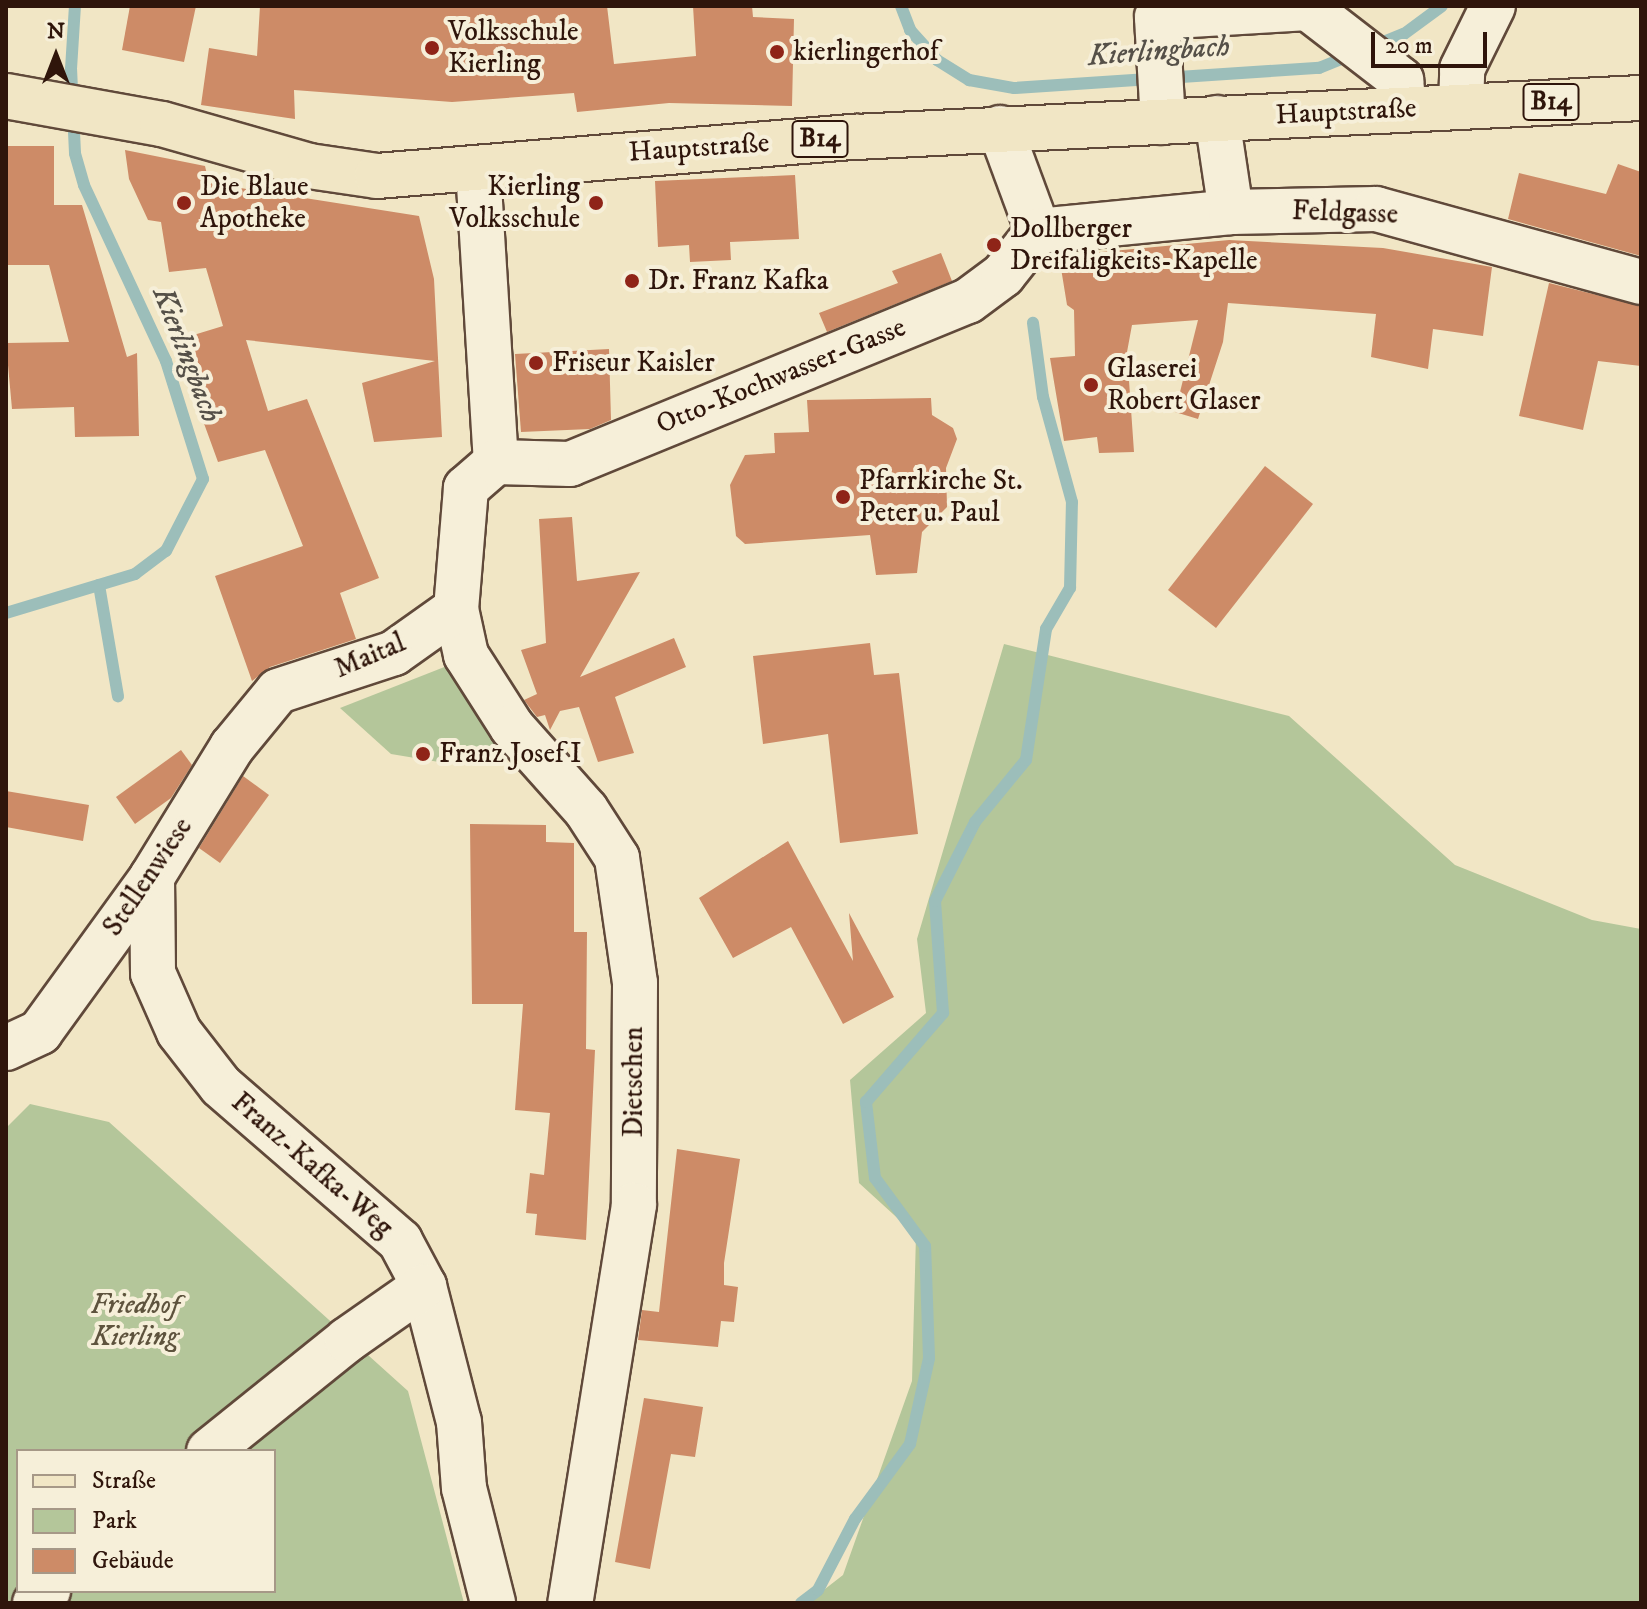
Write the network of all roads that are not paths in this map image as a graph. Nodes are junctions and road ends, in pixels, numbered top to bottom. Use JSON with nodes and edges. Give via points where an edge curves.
{"nodes":[{"id":1,"x":1493,"y":6,"type":"edge"},
{"id":2,"x":1641,"y":98,"type":"edge"},
{"id":3,"x":27,"y":99,"type":"edge"},
{"id":4,"x":1461,"y":106,"type":"junction"},
{"id":5,"x":1162,"y":107,"type":"junction"},
{"id":6,"x":1404,"y":109,"type":"junction"},
{"id":7,"x":1217,"y":118,"type":"junction"},
{"id":8,"x":1000,"y":128,"type":"junction"},
{"id":9,"x":478,"y":169,"type":"junction"},
{"id":10,"x":1231,"y":212,"type":"junction"},
{"id":11,"x":1038,"y":231,"type":"junction"},
{"id":12,"x":1641,"y":282,"type":"edge"},
{"id":13,"x":496,"y":462,"type":"junction"},
{"id":14,"x":456,"y":609,"type":"junction"},
{"id":15,"x":278,"y":691,"type":"joint"},
{"id":16,"x":152,"y":877,"type":"junction"},
{"id":17,"x":6,"y":1048,"type":"edge"},
{"id":18,"x":424,"y":1286,"type":"junction"},
{"id":19,"x":211,"y":1449,"type":"edge"},
{"id":20,"x":493,"y":1603,"type":"edge"},
{"id":21,"x":570,"y":1603,"type":"edge"}],
"edges":[{"from":1,"to":4,"type":"street","via":[[1462,69]]},
{"from":2,"to":4,"type":"main road","name":"Hauptstraße","number":"B14"},
{"from":3,"to":9,"type":"main road","name":"Hauptstraße","number":"B14","via":[[95,110],[322,168],[377,176]]},
{"from":4,"to":6,"type":"main road","name":"Hauptstraße","number":"B14"},
{"from":5,"to":6,"type":"street","via":[[1157,17],[1308,8],[1401,80]]},
{"from":5,"to":7,"type":"main road","name":"Hauptstraße","number":"B14"},
{"from":5,"to":8,"type":"main road","name":"Hauptstraße","number":"B14"},
{"from":6,"to":7,"type":"main road","name":"Hauptstraße","number":"B14"},
{"from":7,"to":10,"type":"street"},
{"from":8,"to":9,"type":"main road","name":"Hauptstraße","number":"B14"},
{"from":8,"to":11,"type":"street"},
{"from":9,"to":13,"type":"street"},
{"from":10,"to":11,"type":"street"},
{"from":10,"to":12,"type":"street","name":"Feldgasse","via":[[1401,214]]},
{"from":11,"to":13,"type":"street","name":"Otto-Kochwasser-Gasse","via":[[1003,275],[968,301],[570,464]]},
{"from":13,"to":14,"type":"street","name":"Dietschen","via":[[466,488]]},
{"from":14,"to":15,"type":"street","name":"Maital","via":[[394,653]]},
{"from":14,"to":21,"type":"street","name":"Dietschen","via":[[466,655],[512,727],[586,810],[617,858],[625,886],[635,983],[634,1205]]},
{"from":15,"to":16,"type":"street","name":"Stellenwiese","via":[[232,747]]},
{"from":16,"to":17,"type":"street","name":"Stellenwiese","via":[[40,1032]]},
{"from":16,"to":18,"type":"street","name":"Franz-Kafka-Weg","via":[[153,973],[179,1032],[221,1086],[400,1241]]},
{"from":18,"to":19,"type":"street","via":[[347,1340]]},
{"from":18,"to":20,"type":"street","name":"Franz-Kafka-Weg","via":[[459,1422],[464,1488]]}]}
